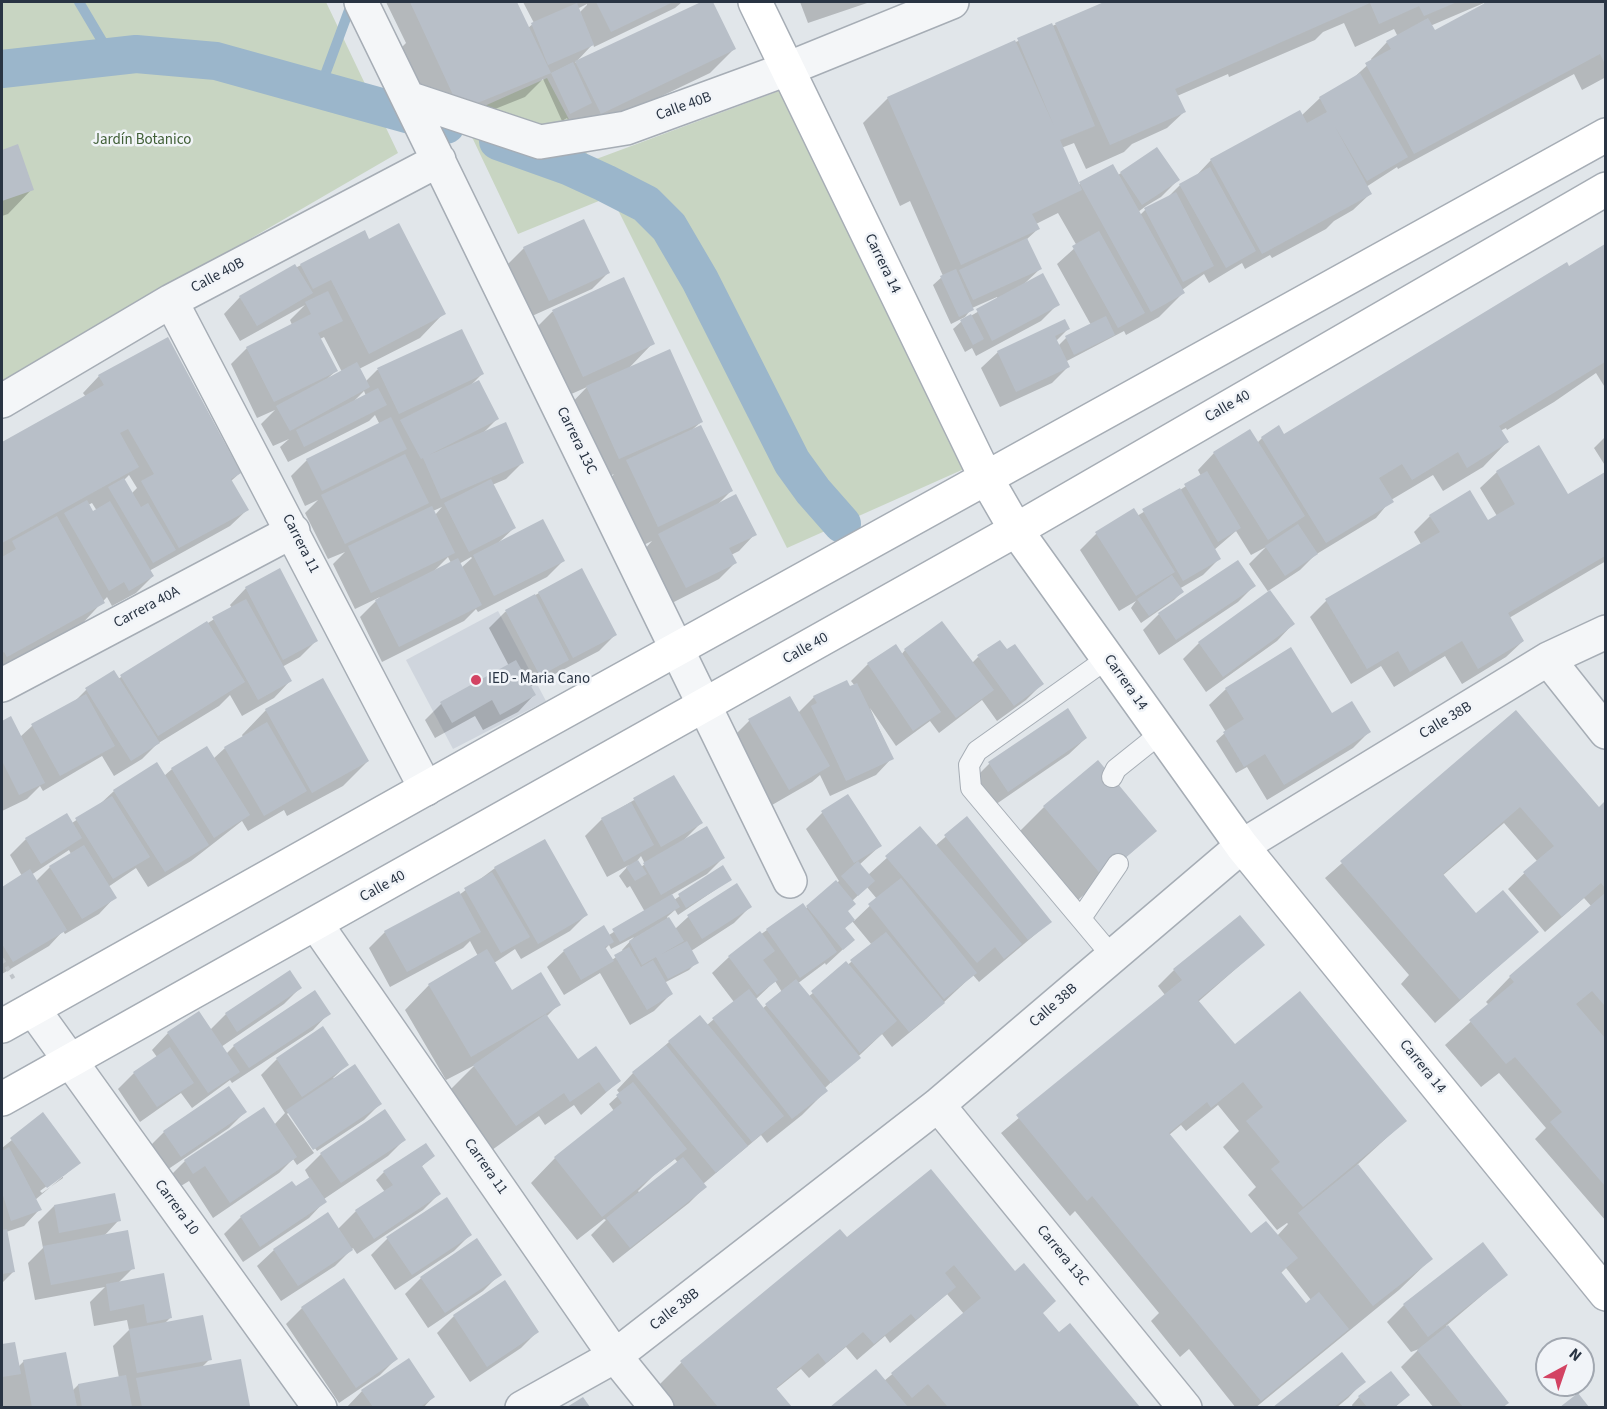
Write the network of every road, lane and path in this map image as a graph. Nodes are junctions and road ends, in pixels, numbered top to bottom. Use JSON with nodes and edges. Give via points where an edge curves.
{"nodes":[{"id":1,"x":361,"y":2,"type":"edge"},
{"id":2,"x":755,"y":2,"type":"edge"},
{"id":3,"x":952,"y":2,"type":"edge"},
{"id":4,"x":787,"y":69,"type":"junction"},
{"id":5,"x":410,"y":102,"type":"junction"},
{"id":6,"x":1605,"y":135,"type":"edge"},
{"id":7,"x":434,"y":151,"type":"junction"},
{"id":8,"x":1605,"y":189,"type":"edge"},
{"id":9,"x":171,"y":301,"type":"junction"},
{"id":10,"x":2,"y":401,"type":"edge"},
{"id":11,"x":986,"y":478,"type":"junction"},
{"id":12,"x":1016,"y":530,"type":"junction"},
{"id":13,"x":293,"y":531,"type":"junction"},
{"id":14,"x":1605,"y":632,"type":"edge"},
{"id":15,"x":677,"y":648,"type":"junction"},
{"id":16,"x":1108,"y":658,"type":"junction"},
{"id":17,"x":1548,"y":659,"type":"junction"},
{"id":18,"x":2,"y":685,"type":"edge"},
{"id":19,"x":704,"y":706,"type":"junction"},
{"id":20,"x":1605,"y":732,"type":"edge"},
{"id":21,"x":1161,"y":733,"type":"junction"},
{"id":22,"x":1112,"y":777,"type":"dead end"},
{"id":23,"x":426,"y":789,"type":"junction"},
{"id":24,"x":1242,"y":846,"type":"junction"},
{"id":25,"x":1118,"y":864,"type":"dead end"},
{"id":26,"x":790,"y":881,"type":"dead end"},
{"id":27,"x":1081,"y":918,"type":"junction"},
{"id":28,"x":316,"y":924,"type":"junction"},
{"id":29,"x":1112,"y":956,"type":"junction"},
{"id":30,"x":33,"y":1009,"type":"junction"},
{"id":31,"x":2,"y":1026,"type":"edge"},
{"id":32,"x":70,"y":1060,"type":"junction"},
{"id":33,"x":2,"y":1099,"type":"edge"},
{"id":34,"x":938,"y":1105,"type":"junction"},
{"id":35,"x":1605,"y":1294,"type":"edge"},
{"id":36,"x":615,"y":1356,"type":"junction"},
{"id":37,"x":320,"y":1407,"type":"edge"},
{"id":38,"x":522,"y":1407,"type":"edge"},
{"id":39,"x":657,"y":1407,"type":"edge"},
{"id":40,"x":1185,"y":1407,"type":"edge"}],
"edges":[{"from":1,"to":5,"type":"street","name":"Carrera 13C"},
{"from":2,"to":4,"type":"street","name":"Carrera 14"},
{"from":3,"to":4,"type":"street","name":"Calle 40B"},
{"from":4,"to":5,"type":"street","name":"Calle 40B","via":[[626,128],[540,142]]},
{"from":4,"to":11,"type":"street","name":"Carrera 14"},
{"from":5,"to":7,"type":"street","name":"Carrera 13C"},
{"from":6,"to":11,"type":"street"},
{"from":7,"to":9,"type":"street","name":"Calle 40B"},
{"from":7,"to":15,"type":"street","name":"Carrera 13C"},
{"from":8,"to":12,"type":"street","name":"Calle 40"},
{"from":9,"to":10,"type":"street","name":"Calle 40B"},
{"from":9,"to":13,"type":"street","name":"Carrera 11"},
{"from":11,"to":12,"type":"street","name":"Carrera 14"},
{"from":11,"to":15,"type":"street"},
{"from":12,"to":16,"type":"street","name":"Carrera 14"},
{"from":12,"to":19,"type":"street","name":"Calle 40"},
{"from":13,"to":18,"type":"street","name":"Carrera 40A"},
{"from":13,"to":23,"type":"street","name":"Carrera 11"},
{"from":14,"to":17,"type":"street","name":"Calle 38B"},
{"from":15,"to":19,"type":"street","name":"Carrera 13C"},
{"from":15,"to":23,"type":"street"},
{"from":16,"to":21,"type":"street","name":"Carrera 14"},
{"from":16,"to":27,"type":"lane","via":[[977,751],[969,765],[970,788]]},
{"from":17,"to":20,"type":"street"},
{"from":17,"to":24,"type":"street","name":"Calle 38B"},
{"from":19,"to":26,"type":"street","name":"Carrera 13C"},
{"from":19,"to":28,"type":"street","name":"Calle 40"},
{"from":21,"to":22,"type":"lane","via":[[1116,769]]},
{"from":21,"to":24,"type":"street","name":"Carrera 14"},
{"from":23,"to":30,"type":"street"},
{"from":24,"to":29,"type":"street","name":"Calle 38B"},
{"from":24,"to":35,"type":"street","name":"Carrera 14"},
{"from":25,"to":27,"type":"lane"},
{"from":27,"to":29,"type":"lane"},
{"from":28,"to":32,"type":"street","name":"Calle 40"},
{"from":28,"to":36,"type":"street","name":"Carrera 11"},
{"from":29,"to":34,"type":"street","name":"Calle 38B"},
{"from":30,"to":31,"type":"street"},
{"from":30,"to":32,"type":"street","name":"Carrera 10"},
{"from":32,"to":33,"type":"street","name":"Calle 40"},
{"from":32,"to":37,"type":"street","name":"Carrera 10"},
{"from":34,"to":36,"type":"street","name":"Calle 38B"},
{"from":34,"to":40,"type":"street","name":"Carrera 13C"},
{"from":36,"to":38,"type":"street","name":"Calle 38B"},
{"from":36,"to":39,"type":"street","name":"Carrera 11"}]}
